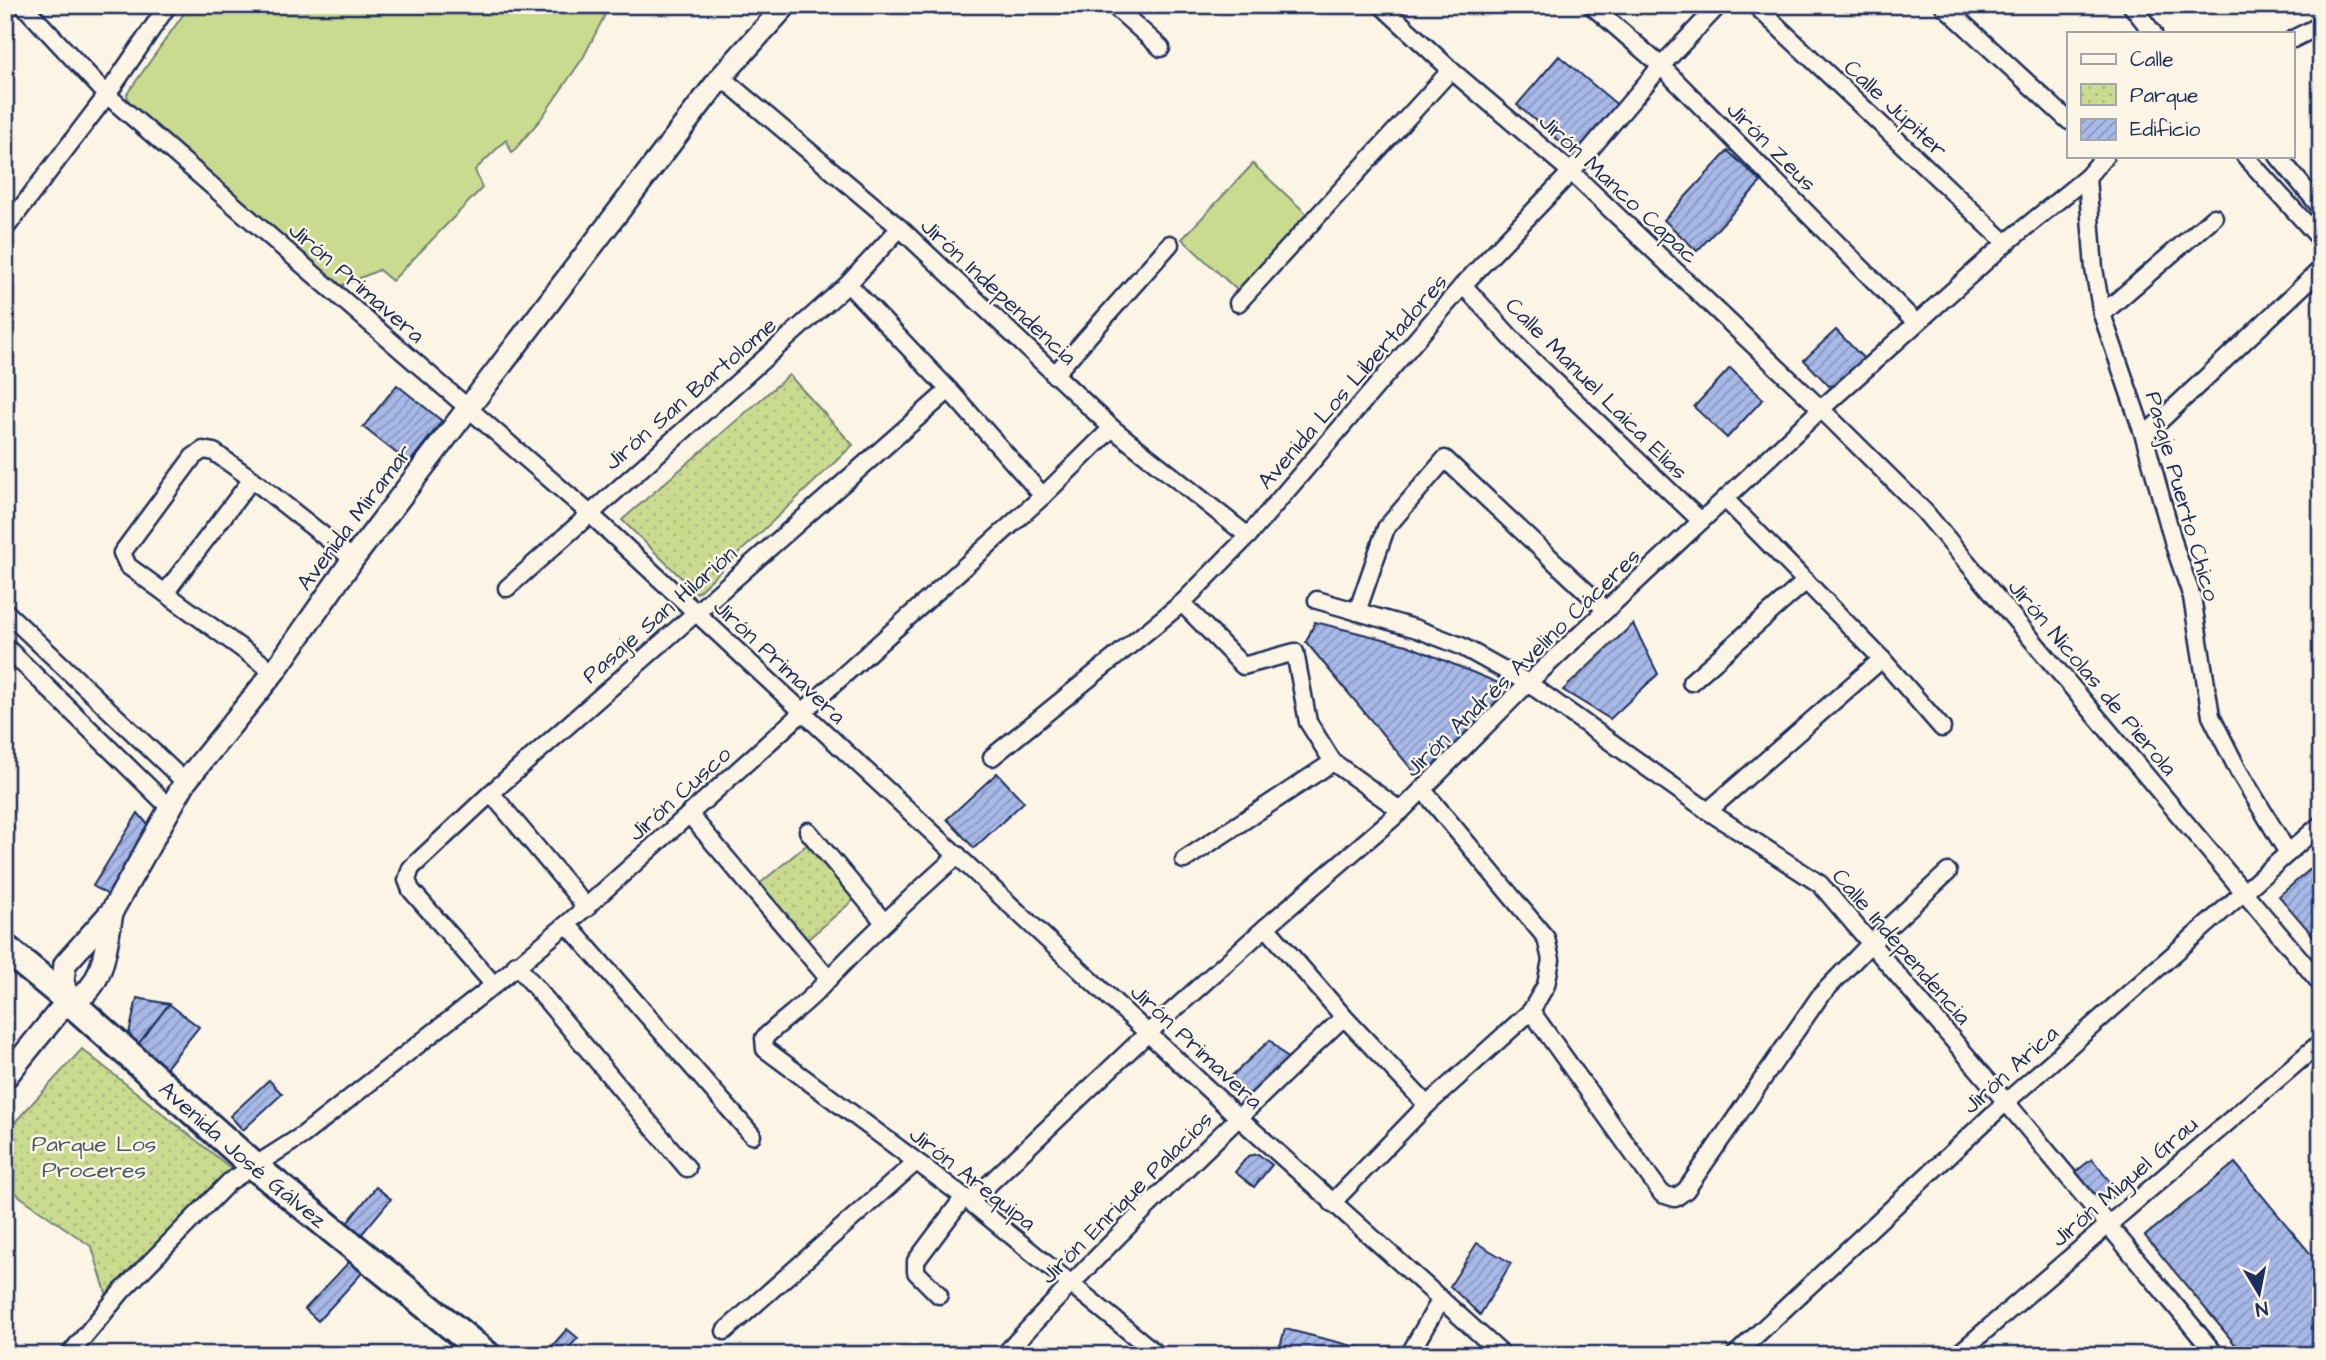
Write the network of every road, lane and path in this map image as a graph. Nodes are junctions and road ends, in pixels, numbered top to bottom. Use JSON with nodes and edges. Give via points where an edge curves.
{"nodes":[{"id":1,"x":23,"y":5,"type":"edge"},
{"id":2,"x":168,"y":5,"type":"edge"},
{"id":3,"x":786,"y":5,"type":"edge"},
{"id":4,"x":1113,"y":5,"type":"edge"},
{"id":5,"x":1381,"y":5,"type":"edge"},
{"id":6,"x":1591,"y":5,"type":"edge"},
{"id":7,"x":1719,"y":5,"type":"edge"},
{"id":8,"x":1755,"y":5,"type":"edge"},
{"id":9,"x":1943,"y":5,"type":"edge"},
{"id":10,"x":2131,"y":5,"type":"edge"},
{"id":11,"x":2321,"y":25,"type":"edge"},
{"id":12,"x":2152,"y":32,"type":"edge"},
{"id":13,"x":2294,"y":38,"type":"edge"},
{"id":14,"x":1161,"y":48,"type":"dead end"},
{"id":15,"x":1661,"y":66,"type":"junction"},
{"id":16,"x":1451,"y":70,"type":"junction"},
{"id":17,"x":721,"y":78,"type":"junction"},
{"id":18,"x":107,"y":95,"type":"junction"},
{"id":19,"x":2067,"y":119,"type":"edge"},
{"id":20,"x":2103,"y":158,"type":"edge"},
{"id":21,"x":2247,"y":158,"type":"edge"},
{"id":22,"x":2280,"y":158,"type":"edge"},
{"id":23,"x":1571,"y":172,"type":"junction"},
{"id":24,"x":2087,"y":177,"type":"junction"},
{"id":25,"x":2321,"y":208,"type":"edge"},
{"id":26,"x":2214,"y":217,"type":"dead end"},
{"id":27,"x":900,"y":228,"type":"junction"},
{"id":28,"x":5,"y":229,"type":"edge"},
{"id":29,"x":2321,"y":240,"type":"edge"},
{"id":30,"x":2006,"y":243,"type":"junction"},
{"id":31,"x":1170,"y":244,"type":"dead end"},
{"id":32,"x":2321,"y":269,"type":"edge"},
{"id":33,"x":848,"y":284,"type":"junction"},
{"id":34,"x":1463,"y":285,"type":"junction"},
{"id":35,"x":1238,"y":303,"type":"dead end"},
{"id":36,"x":2102,"y":314,"type":"junction"},
{"id":37,"x":1916,"y":323,"type":"junction"},
{"id":38,"x":1054,"y":375,"type":"junction"},
{"id":39,"x":949,"y":390,"type":"junction"},
{"id":40,"x":1821,"y":409,"type":"junction"},
{"id":41,"x":469,"y":410,"type":"junction"},
{"id":42,"x":1112,"y":428,"type":"junction"},
{"id":43,"x":2144,"y":436,"type":"junction"},
{"id":44,"x":252,"y":479,"type":"junction"},
{"id":45,"x":1043,"y":496,"type":"junction"},
{"id":46,"x":1726,"y":500,"type":"junction"},
{"id":47,"x":589,"y":513,"type":"junction"},
{"id":48,"x":1701,"y":521,"type":"junction"},
{"id":49,"x":1248,"y":536,"type":"junction"},
{"id":50,"x":353,"y":559,"type":"junction"},
{"id":51,"x":1806,"y":581,"type":"junction"},
{"id":52,"x":507,"y":588,"type":"dead end"},
{"id":53,"x":165,"y":593,"type":"junction"},
{"id":54,"x":1317,"y":600,"type":"dead end"},
{"id":55,"x":1182,"y":603,"type":"junction"},
{"id":56,"x":1606,"y":610,"type":"junction"},
{"id":57,"x":5,"y":611,"type":"edge"},
{"id":58,"x":1357,"y":612,"type":"junction"},
{"id":59,"x":695,"y":613,"type":"junction"},
{"id":60,"x":5,"y":646,"type":"edge"},
{"id":61,"x":1882,"y":659,"type":"junction"},
{"id":62,"x":274,"y":672,"type":"junction"},
{"id":63,"x":1690,"y":682,"type":"dead end"},
{"id":64,"x":1528,"y":683,"type":"junction"},
{"id":65,"x":802,"y":713,"type":"junction"},
{"id":66,"x":1942,"y":728,"type":"dead end"},
{"id":67,"x":992,"y":757,"type":"dead end"},
{"id":68,"x":1333,"y":762,"type":"junction"},
{"id":69,"x":185,"y":782,"type":"junction"},
{"id":70,"x":1423,"y":790,"type":"junction"},
{"id":71,"x":491,"y":793,"type":"junction"},
{"id":72,"x":170,"y":808,"type":"junction"},
{"id":73,"x":1401,"y":811,"type":"junction"},
{"id":74,"x":1708,"y":811,"type":"junction"},
{"id":75,"x":689,"y":814,"type":"junction"},
{"id":76,"x":2321,"y":824,"type":"edge"},
{"id":77,"x":808,"y":831,"type":"dead end"},
{"id":78,"x":2288,"y":853,"type":"junction"},
{"id":79,"x":958,"y":855,"type":"junction"},
{"id":80,"x":1184,"y":860,"type":"dead end"},
{"id":81,"x":1948,"y":872,"type":"dead end"},
{"id":82,"x":2244,"y":893,"type":"junction"},
{"id":83,"x":587,"y":908,"type":"junction"},
{"id":84,"x":112,"y":911,"type":"junction"},
{"id":85,"x":884,"y":922,"type":"junction"},
{"id":86,"x":567,"y":924,"type":"junction"},
{"id":87,"x":1266,"y":927,"type":"junction"},
{"id":88,"x":1872,"y":942,"type":"junction"},
{"id":89,"x":5,"y":948,"type":"edge"},
{"id":90,"x":516,"y":964,"type":"junction"},
{"id":91,"x":828,"y":978,"type":"junction"},
{"id":92,"x":2321,"y":984,"type":"edge"},
{"id":93,"x":494,"y":985,"type":"junction"},
{"id":94,"x":63,"y":996,"type":"junction"},
{"id":95,"x":1531,"y":1011,"type":"junction"},
{"id":96,"x":1344,"y":1017,"type":"junction"},
{"id":97,"x":1149,"y":1032,"type":"junction"},
{"id":98,"x":2321,"y":1042,"type":"edge"},
{"id":99,"x":5,"y":1078,"type":"edge"},
{"id":100,"x":2006,"y":1102,"type":"junction"},
{"id":101,"x":1427,"y":1105,"type":"junction"},
{"id":102,"x":1238,"y":1117,"type":"junction"},
{"id":103,"x":752,"y":1135,"type":"dead end"},
{"id":104,"x":916,"y":1162,"type":"junction"},
{"id":105,"x":254,"y":1166,"type":"junction"},
{"id":106,"x":687,"y":1168,"type":"dead end"},
{"id":107,"x":967,"y":1200,"type":"junction"},
{"id":108,"x":1332,"y":1203,"type":"junction"},
{"id":109,"x":2108,"y":1225,"type":"junction"},
{"id":110,"x":1070,"y":1283,"type":"junction"},
{"id":111,"x":939,"y":1295,"type":"dead end"},
{"id":112,"x":1441,"y":1299,"type":"junction"},
{"id":113,"x":725,"y":1331,"type":"dead end"},
{"id":114,"x":69,"y":1355,"type":"edge"},
{"id":115,"x":487,"y":1355,"type":"edge"},
{"id":116,"x":1004,"y":1355,"type":"edge"},
{"id":117,"x":1158,"y":1355,"type":"edge"},
{"id":118,"x":1409,"y":1355,"type":"edge"},
{"id":119,"x":1503,"y":1355,"type":"edge"},
{"id":120,"x":1735,"y":1355,"type":"edge"},
{"id":121,"x":1957,"y":1355,"type":"edge"},
{"id":122,"x":2216,"y":1355,"type":"edge"}],
"edges":[{"from":1,"to":18,"type":"street","name":"Jirón Primavera"},
{"from":2,"to":18,"type":"street"},
{"from":3,"to":17,"type":"street","name":"Avenida Miramar"},
{"from":4,"to":14,"type":"street"},
{"from":5,"to":16,"type":"street","name":"Jirón Manco Capac"},
{"from":6,"to":15,"type":"street","name":"Jirón Zeus"},
{"from":7,"to":15,"type":"street","name":"Avenida Los Libertadores"},
{"from":8,"to":30,"type":"street","name":"Calle Júpiter"},
{"from":9,"to":19,"type":"street"},
{"from":10,"to":12,"type":"street"},
{"from":11,"to":13,"type":"street"},
{"from":15,"to":23,"type":"street","name":"Avenida Los Libertadores"},
{"from":15,"to":37,"type":"street","name":"Jirón Zeus"},
{"from":16,"to":23,"type":"street","name":"Jirón Manco Capac"},
{"from":16,"to":35,"type":"street"},
{"from":17,"to":27,"type":"street","name":"Jirón Independencia"},
{"from":17,"to":41,"type":"street","name":"Avenida Miramar"},
{"from":18,"to":28,"type":"street"},
{"from":18,"to":41,"type":"street","name":"Jirón Primavera"},
{"from":20,"to":24,"type":"street","name":"Jirón Andrés Avelino Cáceres"},
{"from":21,"to":29,"type":"street"},
{"from":22,"to":25,"type":"street"},
{"from":23,"to":34,"type":"street","name":"Avenida Los Libertadores"},
{"from":23,"to":40,"type":"street","name":"Jirón Manco Capac"},
{"from":24,"to":30,"type":"street","name":"Jirón Andrés Avelino Cáceres"},
{"from":24,"to":36,"type":"street","name":"Pasaje Puerto Chico"},
{"from":26,"to":36,"type":"street"},
{"from":27,"to":33,"type":"street","name":"Jirón San Bartolome"},
{"from":27,"to":38,"type":"street","name":"Jirón Independencia"},
{"from":30,"to":37,"type":"street","name":"Jirón Andrés Avelino Cáceres"},
{"from":31,"to":38,"type":"street"},
{"from":32,"to":43,"type":"street"},
{"from":33,"to":39,"type":"street"},
{"from":33,"to":47,"type":"street","name":"Jirón San Bartolome"},
{"from":34,"to":48,"type":"street","name":"Calle Manuel Laica Elias","via":[[1524,352]]},
{"from":34,"to":49,"type":"street","name":"Avenida Los Libertadores"},
{"from":36,"to":43,"type":"street","name":"Pasaje Puerto Chico"},
{"from":37,"to":40,"type":"street","name":"Jirón Andrés Avelino Cáceres"},
{"from":38,"to":42,"type":"street","name":"Jirón Independencia"},
{"from":39,"to":45,"type":"street"},
{"from":39,"to":59,"type":"street","name":"Pasaje San Hilarión"},
{"from":40,"to":46,"type":"street","name":"Jirón Andrés Avelino Cáceres"},
{"from":40,"to":82,"type":"street","name":"Jirón Nicolas de Pierola","via":[[1924,511]]},
{"from":41,"to":47,"type":"street","name":"Jirón Primavera"},
{"from":41,"to":50,"type":"street","name":"Avenida Miramar"},
{"from":42,"to":45,"type":"street","name":"Jirón Cusco"},
{"from":42,"to":49,"type":"street","name":"Jirón Independencia"},
{"from":43,"to":78,"type":"street","name":"Pasaje Puerto Chico","via":[[2192,597],[2211,716]]},
{"from":44,"to":50,"type":"street"},
{"from":44,"to":53,"type":"street"},
{"from":44,"to":53,"type":"street","via":[[214,452],[203,450],[193,457],[122,553],[128,566]]},
{"from":45,"to":65,"type":"street","name":"Jirón Cusco"},
{"from":46,"to":48,"type":"street","name":"Jirón Andrés Avelino Cáceres"},
{"from":46,"to":51,"type":"street"},
{"from":47,"to":52,"type":"street","name":"Jirón San Bartolome"},
{"from":47,"to":59,"type":"street","name":"Jirón Primavera"},
{"from":48,"to":56,"type":"street","name":"Jirón Andrés Avelino Cáceres"},
{"from":49,"to":55,"type":"street","name":"Avenida Los Libertadores"},
{"from":50,"to":62,"type":"street","name":"Avenida Miramar"},
{"from":51,"to":61,"type":"street"},
{"from":51,"to":63,"type":"street"},
{"from":53,"to":62,"type":"street"},
{"from":54,"to":58,"type":"street","name":"Calle Independencia"},
{"from":55,"to":67,"type":"street","name":"Avenida Los Libertadores"},
{"from":55,"to":68,"type":"street","via":[[1243,666],[1295,652],[1308,722]]},
{"from":56,"to":58,"type":"street","via":[[1445,459],[1386,528]]},
{"from":56,"to":64,"type":"street","name":"Jirón Andrés Avelino Cáceres"},
{"from":57,"to":69,"type":"street"},
{"from":58,"to":64,"type":"street","name":"Calle Independencia","via":[[1461,646]]},
{"from":59,"to":65,"type":"street","name":"Jirón Primavera"},
{"from":59,"to":71,"type":"street","name":"Pasaje San Hilarión"},
{"from":60,"to":72,"type":"street"},
{"from":61,"to":66,"type":"street"},
{"from":61,"to":74,"type":"street"},
{"from":62,"to":69,"type":"street","name":"Avenida Miramar"},
{"from":64,"to":70,"type":"street","name":"Jirón Andrés Avelino Cáceres"},
{"from":64,"to":74,"type":"street","name":"Calle Independencia"},
{"from":65,"to":75,"type":"street","name":"Jirón Cusco"},
{"from":65,"to":79,"type":"street","name":"Jirón Primavera"},
{"from":68,"to":73,"type":"street"},
{"from":68,"to":80,"type":"street"},
{"from":69,"to":72,"type":"street","name":"Avenida Miramar"},
{"from":70,"to":73,"type":"street","name":"Jirón Andrés Avelino Cáceres"},
{"from":70,"to":95,"type":"street","via":[[1546,938],[1551,960],[1546,985]]},
{"from":71,"to":83,"type":"street"},
{"from":71,"to":93,"type":"street","name":"Pasaje San Hilarión","via":[[411,868],[407,880]]},
{"from":72,"to":84,"type":"street","name":"Avenida Miramar"},
{"from":73,"to":87,"type":"street","name":"Jirón Andrés Avelino Cáceres"},
{"from":74,"to":88,"type":"street","name":"Calle Independencia","via":[[1820,884]]},
{"from":75,"to":83,"type":"street","name":"Jirón Cusco"},
{"from":75,"to":91,"type":"street"},
{"from":76,"to":78,"type":"street","name":"Jirón Arica"},
{"from":77,"to":85,"type":"street"},
{"from":78,"to":82,"type":"street","name":"Jirón Arica"},
{"from":79,"to":85,"type":"street"},
{"from":79,"to":97,"type":"street","name":"Jirón Primavera"},
{"from":81,"to":88,"type":"street"},
{"from":82,"to":92,"type":"street","name":"Jirón Nicolas de Pierola"},
{"from":82,"to":100,"type":"street","name":"Jirón Arica"},
{"from":83,"to":86,"type":"street","name":"Jirón Cusco"},
{"from":84,"to":94,"type":"street","name":"Avenida Miramar","via":[[65,964]]},
{"from":84,"to":94,"type":"street","via":[[94,984],[82,995]]},
{"from":85,"to":91,"type":"street"},
{"from":86,"to":90,"type":"street","name":"Jirón Cusco"},
{"from":86,"to":103,"type":"street"},
{"from":87,"to":96,"type":"street"},
{"from":87,"to":97,"type":"street","name":"Jirón Andrés Avelino Cáceres"},
{"from":88,"to":95,"type":"street","via":[[1821,996],[1686,1190],[1675,1198],[1662,1194]]},
{"from":88,"to":100,"type":"street","name":"Calle Independencia"},
{"from":89,"to":94,"type":"main road","name":"Avenida José Gálvez"},
{"from":90,"to":93,"type":"street","name":"Jirón Cusco"},
{"from":90,"to":106,"type":"street"},
{"from":91,"to":104,"type":"street","name":"Jirón Arequipa","via":[[764,1038],[765,1049]]},
{"from":93,"to":105,"type":"street","name":"Jirón Cusco","via":[[303,1135]]},
{"from":94,"to":99,"type":"street"},
{"from":94,"to":105,"type":"main road","name":"Avenida José Gálvez"},
{"from":95,"to":101,"type":"street"},
{"from":96,"to":101,"type":"street"},
{"from":96,"to":102,"type":"street","name":"Jirón Enrique Palacios"},
{"from":97,"to":102,"type":"street","name":"Jirón Primavera"},
{"from":97,"to":107,"type":"street","name":"Jirón Andrés Avelino Cáceres"},
{"from":98,"to":109,"type":"street","name":"Jirón Miguel Grau"},
{"from":100,"to":109,"type":"street","name":"Calle Independencia"},
{"from":100,"to":120,"type":"street","name":"Jirón Arica"},
{"from":101,"to":108,"type":"street"},
{"from":102,"to":108,"type":"street","name":"Jirón Primavera"},
{"from":102,"to":110,"type":"street","name":"Jirón Enrique Palacios"},
{"from":104,"to":107,"type":"street","name":"Jirón Arequipa"},
{"from":104,"to":113,"type":"street"},
{"from":105,"to":114,"type":"street","name":"Jirón Cusco","via":[[229,1182],[122,1291]]},
{"from":105,"to":115,"type":"main road","name":"Avenida José Gálvez"},
{"from":107,"to":110,"type":"street","name":"Jirón Arequipa"},
{"from":107,"to":111,"type":"street","name":"Jirón Andrés Avelino Cáceres","via":[[916,1261],[916,1272]]},
{"from":108,"to":112,"type":"street","name":"Jirón Primavera"},
{"from":109,"to":121,"type":"street","name":"Jirón Miguel Grau"},
{"from":109,"to":122,"type":"street","name":"Calle Independencia"},
{"from":110,"to":116,"type":"street","name":"Jirón Enrique Palacios"},
{"from":110,"to":117,"type":"street","name":"Jirón Arequipa"},
{"from":112,"to":118,"type":"street"},
{"from":112,"to":119,"type":"street","name":"Jirón Primavera"}]}
